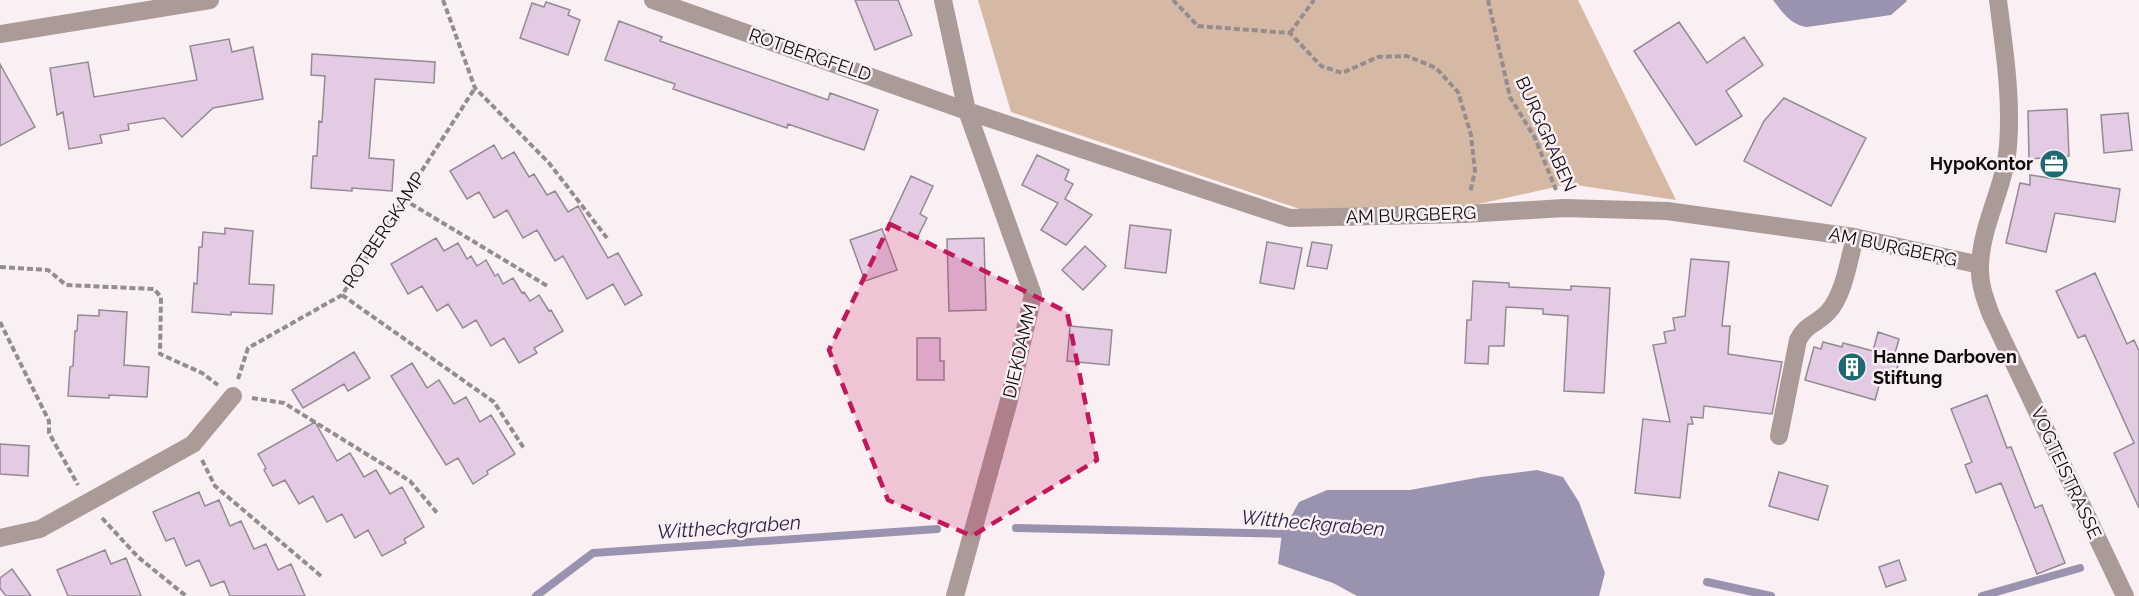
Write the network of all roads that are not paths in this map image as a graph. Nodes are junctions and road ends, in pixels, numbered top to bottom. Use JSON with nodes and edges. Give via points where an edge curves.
{"nodes":[{"id":1,"x":206,"y":0,"type":"edge"},
{"id":2,"x":652,"y":0,"type":"edge"},
{"id":3,"x":944,"y":0,"type":"edge"},
{"id":4,"x":1998,"y":0,"type":"edge"},
{"id":5,"x":0,"y":34,"type":"edge"},
{"id":6,"x":967,"y":111,"type":"junction"},
{"id":7,"x":1855,"y":237,"type":"junction"},
{"id":8,"x":1980,"y":266,"type":"junction"},
{"id":9,"x":233,"y":396,"type":"road end"},
{"id":10,"x":1779,"y":436,"type":"dead end"},
{"id":11,"x":0,"y":538,"type":"edge"},
{"id":12,"x":955,"y":596,"type":"edge"},
{"id":13,"x":2124,"y":596,"type":"edge"}],
"edges":[{"from":1,"to":5,"type":"street"},
{"from":2,"to":6,"type":"street","name":"ROTBERGFELD"},
{"from":3,"to":6,"type":"street"},
{"from":4,"to":8,"type":"street","name":"VOGTEISTRASSE","via":[[2007,76],[2008,148]]},
{"from":6,"to":7,"type":"street","name":"AM BURGBERG","via":[[1290,218],[1564,208],[1667,211]]},
{"from":6,"to":12,"type":"street","name":"DIEKDAMM","via":[[1033,295],[1008,404]]},
{"from":7,"to":8,"type":"street","name":"AM BURGBERG"},
{"from":7,"to":10,"type":"street","via":[[1833,306],[1803,330],[1798,340]]},
{"from":8,"to":13,"type":"street","name":"VOGTEISTRASSE","via":[[1983,294],[1991,315]]},
{"from":9,"to":11,"type":"street","via":[[194,444],[40,529]]}]}
